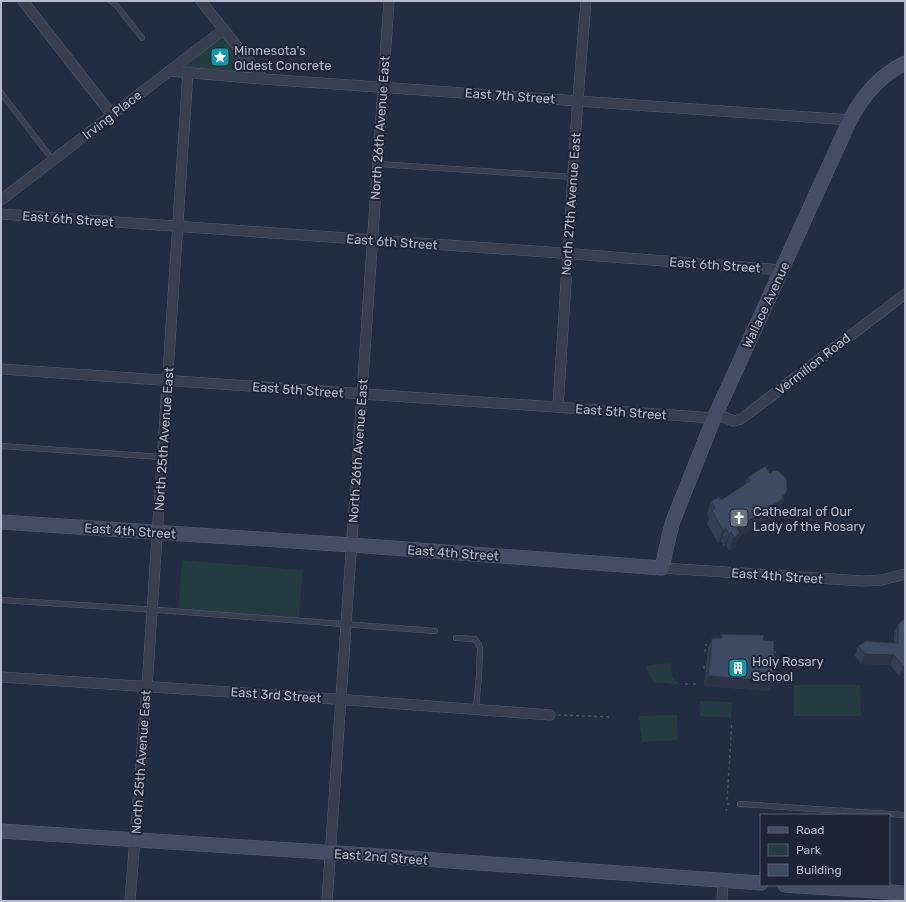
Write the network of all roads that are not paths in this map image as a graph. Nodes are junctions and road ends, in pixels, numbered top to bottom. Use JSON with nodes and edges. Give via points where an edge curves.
{"nodes":[{"id":1,"x":23,"y":1,"type":"edge"},
{"id":2,"x":112,"y":1,"type":"edge"},
{"id":3,"x":201,"y":1,"type":"edge"},
{"id":4,"x":389,"y":1,"type":"edge"},
{"id":5,"x":586,"y":1,"type":"edge"},
{"id":6,"x":223,"y":30,"type":"junction"},
{"id":7,"x":142,"y":38,"type":"dead end"},
{"id":8,"x":905,"y":63,"type":"edge"},
{"id":9,"x":169,"y":71,"type":"junction"},
{"id":10,"x":188,"y":72,"type":"junction"},
{"id":11,"x":263,"y":79,"type":"junction"},
{"id":12,"x":383,"y":87,"type":"junction"},
{"id":13,"x":1,"y":93,"type":"edge"},
{"id":14,"x":578,"y":100,"type":"junction"},
{"id":15,"x":112,"y":115,"type":"junction"},
{"id":16,"x":850,"y":120,"type":"junction"},
{"id":17,"x":53,"y":160,"type":"junction"},
{"id":18,"x":378,"y":164,"type":"junction"},
{"id":19,"x":573,"y":177,"type":"junction"},
{"id":20,"x":1,"y":200,"type":"edge"},
{"id":21,"x":1,"y":214,"type":"edge"},
{"id":22,"x":178,"y":227,"type":"junction"},
{"id":23,"x":373,"y":240,"type":"junction"},
{"id":24,"x":568,"y":254,"type":"junction"},
{"id":25,"x":782,"y":270,"type":"junction"},
{"id":26,"x":905,"y":294,"type":"edge"},
{"id":27,"x":1,"y":369,"type":"edge"},
{"id":28,"x":168,"y":381,"type":"junction"},
{"id":29,"x":362,"y":394,"type":"junction"},
{"id":30,"x":558,"y":407,"type":"junction"},
{"id":31,"x":715,"y":416,"type":"junction"},
{"id":32,"x":1,"y":446,"type":"edge"},
{"id":33,"x":162,"y":457,"type":"junction"},
{"id":34,"x":1,"y":522,"type":"edge"},
{"id":35,"x":157,"y":533,"type":"junction"},
{"id":36,"x":352,"y":545,"type":"junction"},
{"id":37,"x":662,"y":568,"type":"junction"},
{"id":38,"x":905,"y":574,"type":"edge"},
{"id":39,"x":1,"y":600,"type":"edge"},
{"id":40,"x":152,"y":610,"type":"junction"},
{"id":41,"x":346,"y":624,"type":"junction"},
{"id":42,"x":435,"y":631,"type":"dead end"},
{"id":43,"x":456,"y":638,"type":"dead end"},
{"id":44,"x":1,"y":677,"type":"edge"},
{"id":45,"x":147,"y":687,"type":"junction"},
{"id":46,"x":341,"y":700,"type":"junction"},
{"id":47,"x":476,"y":709,"type":"junction"},
{"id":48,"x":550,"y":715,"type":"road end"},
{"id":49,"x":740,"y":804,"type":"dead end"},
{"id":50,"x":878,"y":814,"type":"edge"},
{"id":51,"x":890,"y":815,"type":"edge"},
{"id":52,"x":905,"y":816,"type":"edge"},
{"id":53,"x":1,"y":831,"type":"edge"},
{"id":54,"x":135,"y":840,"type":"junction"},
{"id":55,"x":330,"y":853,"type":"junction"},
{"id":56,"x":723,"y":881,"type":"junction"},
{"id":57,"x":760,"y":883,"type":"edge"},
{"id":58,"x":800,"y":886,"type":"edge"},
{"id":59,"x":905,"y":893,"type":"edge"},
{"id":60,"x":130,"y":901,"type":"edge"},
{"id":61,"x":327,"y":901,"type":"edge"},
{"id":62,"x":722,"y":901,"type":"edge"}],
"edges":[{"from":1,"to":15,"type":"street"},
{"from":2,"to":7,"type":"lane"},
{"from":3,"to":6,"type":"street"},
{"from":4,"to":12,"type":"street","name":"North 26th Avenue East"},
{"from":5,"to":14,"type":"street","name":"North 27th Avenue East"},
{"from":6,"to":9,"type":"street","name":"Irving Place"},
{"from":6,"to":11,"type":"street"},
{"from":8,"to":16,"type":"main road","name":"Wallace Avenue","via":[[876,84]]},
{"from":9,"to":10,"type":"street","name":"East 7th Street"},
{"from":9,"to":15,"type":"street","name":"Irving Place"},
{"from":10,"to":11,"type":"street","name":"East 7th Street"},
{"from":10,"to":22,"type":"street","name":"North 25th Avenue East"},
{"from":11,"to":12,"type":"street","name":"East 7th Street"},
{"from":12,"to":14,"type":"street","name":"East 7th Street"},
{"from":12,"to":18,"type":"street","name":"North 26th Avenue East"},
{"from":13,"to":17,"type":"lane"},
{"from":14,"to":16,"type":"street","name":"East 7th Street"},
{"from":14,"to":19,"type":"street","name":"North 27th Avenue East"},
{"from":15,"to":17,"type":"street","name":"Irving Place"},
{"from":16,"to":25,"type":"main road","name":"Wallace Avenue"},
{"from":17,"to":20,"type":"street","name":"Irving Place"},
{"from":18,"to":19,"type":"lane"},
{"from":18,"to":23,"type":"street","name":"North 26th Avenue East"},
{"from":19,"to":24,"type":"street","name":"North 27th Avenue East"},
{"from":21,"to":22,"type":"street","name":"East 6th Street"},
{"from":22,"to":23,"type":"street","name":"East 6th Street"},
{"from":22,"to":28,"type":"street","name":"North 25th Avenue East"},
{"from":23,"to":24,"type":"street","name":"East 6th Street"},
{"from":23,"to":29,"type":"street","name":"North 26th Avenue East"},
{"from":24,"to":25,"type":"street","name":"East 6th Street"},
{"from":24,"to":30,"type":"street","name":"North 27th Avenue East"},
{"from":25,"to":31,"type":"main road","name":"Wallace Avenue"},
{"from":26,"to":31,"type":"street","name":"Vermilion Road","via":[[741,419]]},
{"from":27,"to":28,"type":"street","name":"East 5th Street"},
{"from":28,"to":29,"type":"street","name":"East 5th Street"},
{"from":28,"to":33,"type":"street","name":"North 25th Avenue East"},
{"from":29,"to":30,"type":"street","name":"East 5th Street"},
{"from":29,"to":36,"type":"street","name":"North 26th Avenue East"},
{"from":30,"to":31,"type":"street","name":"East 5th Street"},
{"from":31,"to":37,"type":"main road","name":"Wallace Avenue","via":[[673,521]]},
{"from":32,"to":33,"type":"lane"},
{"from":33,"to":35,"type":"street","name":"North 25th Avenue East"},
{"from":34,"to":35,"type":"main road","name":"East 4th Street"},
{"from":35,"to":36,"type":"main road","name":"East 4th Street"},
{"from":35,"to":40,"type":"street","name":"North 25th Avenue East"},
{"from":36,"to":37,"type":"main road","name":"East 4th Street"},
{"from":36,"to":41,"type":"street","name":"North 26th Avenue East"},
{"from":37,"to":38,"type":"street","name":"East 4th Street","via":[[863,581],[882,580]]},
{"from":39,"to":40,"type":"lane"},
{"from":40,"to":41,"type":"lane"},
{"from":40,"to":45,"type":"street","name":"North 25th Avenue East"},
{"from":41,"to":42,"type":"lane"},
{"from":41,"to":46,"type":"street","name":"North 26th Avenue East"},
{"from":43,"to":47,"type":"lane","via":[[475,639],[479,644]]},
{"from":44,"to":45,"type":"street","name":"East 3rd Street"},
{"from":45,"to":46,"type":"street","name":"East 3rd Street"},
{"from":45,"to":54,"type":"street","name":"North 25th Avenue East"},
{"from":46,"to":47,"type":"street","name":"East 3rd Street"},
{"from":46,"to":55,"type":"street","name":"North 26th Avenue East"},
{"from":47,"to":48,"type":"street","name":"East 3rd Street"},
{"from":49,"to":50,"type":"lane"},
{"from":51,"to":52,"type":"lane"},
{"from":53,"to":54,"type":"main road","name":"East 2nd Street"},
{"from":54,"to":55,"type":"main road","name":"East 2nd Street"},
{"from":54,"to":60,"type":"street","name":"North 25th Avenue East"},
{"from":55,"to":56,"type":"main road","name":"East 2nd Street"},
{"from":55,"to":61,"type":"street","name":"North 26th Avenue East"},
{"from":56,"to":57,"type":"main road","name":"East 2nd Street"},
{"from":56,"to":62,"type":"street"},
{"from":58,"to":59,"type":"main road"}]}
